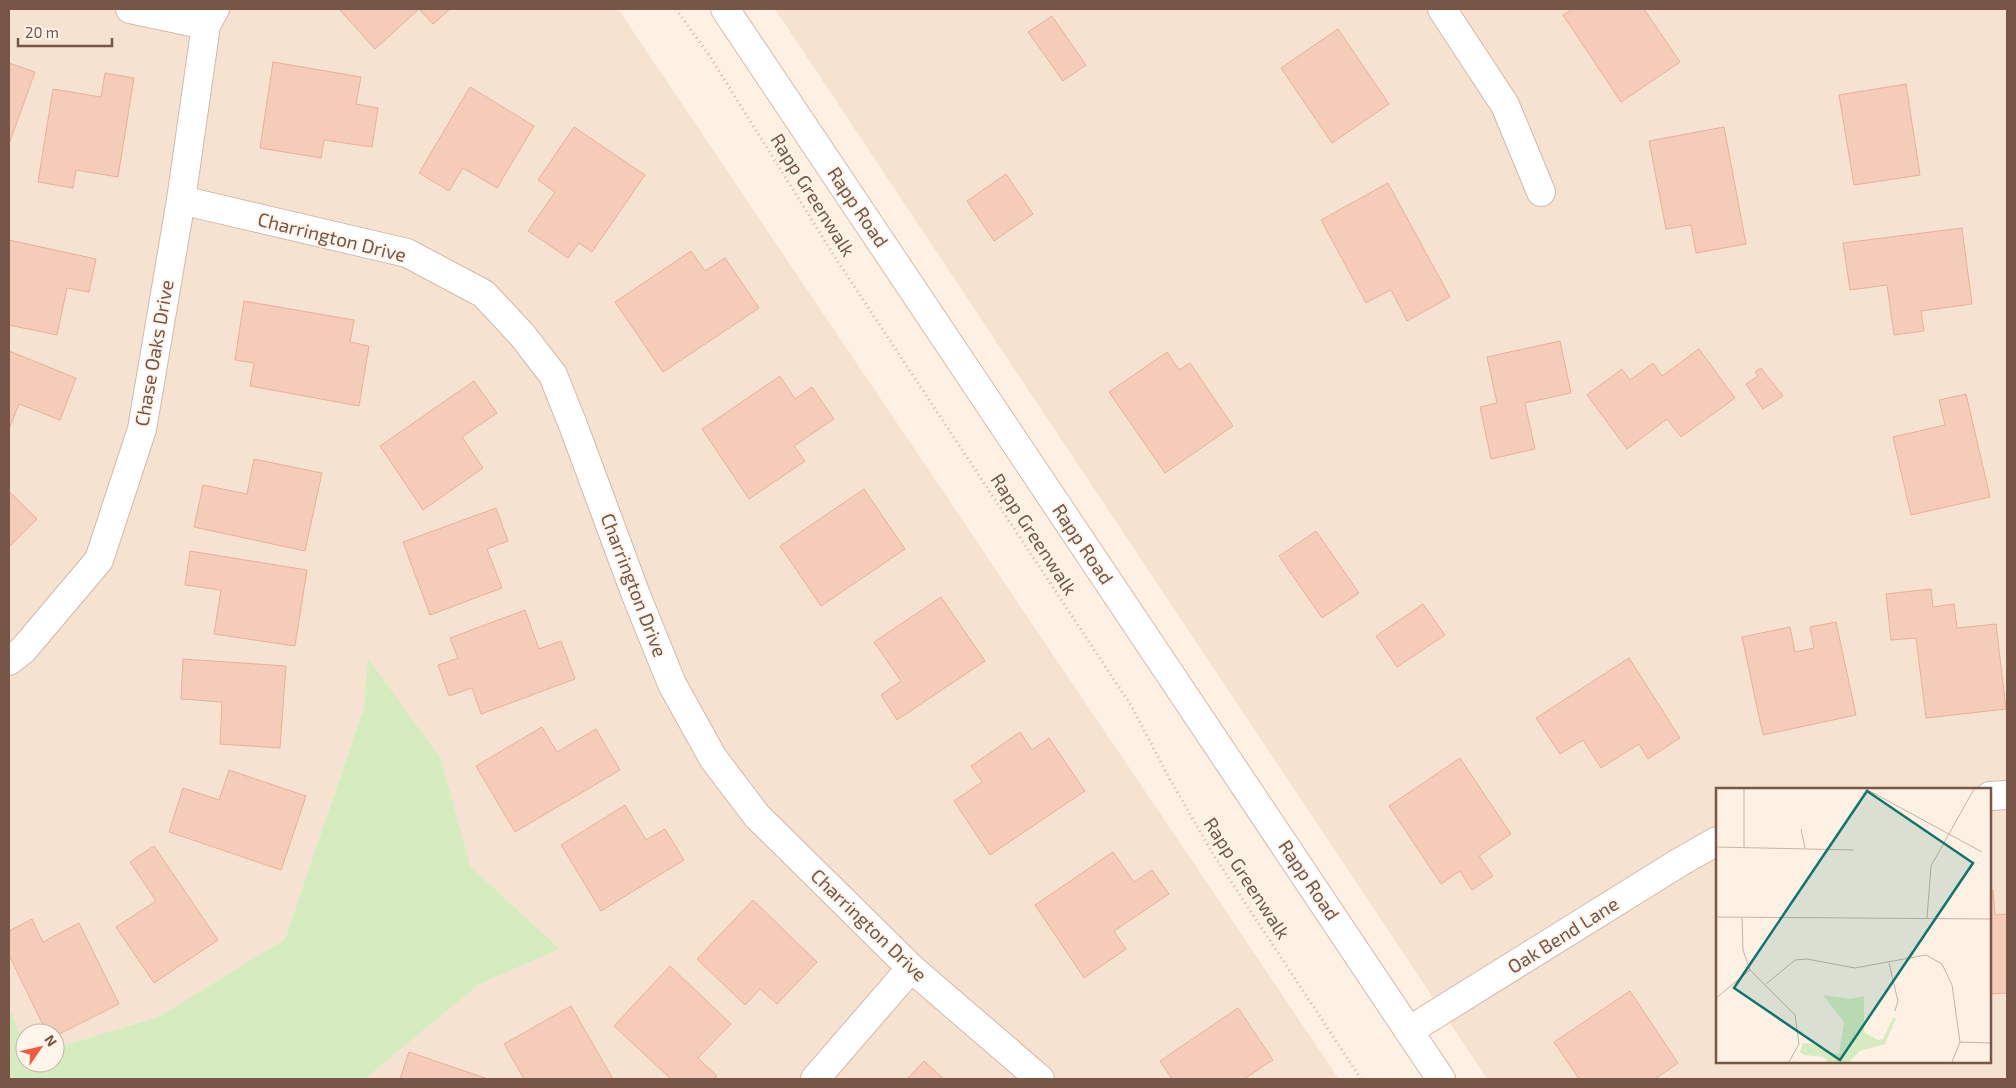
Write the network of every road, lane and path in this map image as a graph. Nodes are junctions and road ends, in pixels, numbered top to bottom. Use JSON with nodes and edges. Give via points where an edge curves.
{"nodes":[{"id":1,"x":130,"y":9,"type":"edge"},
{"id":2,"x":676,"y":9,"type":"edge"},
{"id":3,"x":725,"y":9,"type":"edge"},
{"id":4,"x":1442,"y":9,"type":"edge"},
{"id":5,"x":211,"y":17,"type":"edge"},
{"id":6,"x":1541,"y":192,"type":"dead end"},
{"id":7,"x":181,"y":200,"type":"junction"},
{"id":8,"x":9,"y":661,"type":"edge"},
{"id":9,"x":2007,"y":795,"type":"edge"},
{"id":10,"x":1991,"y":796,"type":"edge"},
{"id":11,"x":1716,"y":842,"type":"edge"},
{"id":12,"x":912,"y":968,"type":"junction"},
{"id":13,"x":1410,"y":1030,"type":"junction"},
{"id":14,"x":815,"y":1079,"type":"edge"},
{"id":15,"x":1040,"y":1079,"type":"edge"},
{"id":16,"x":1361,"y":1079,"type":"edge"},
{"id":17,"x":1441,"y":1079,"type":"edge"}],
"edges":[{"from":1,"to":5,"type":"street"},
{"from":2,"to":16,"type":"path","name":"Rapp Greenwalk","via":[[840,265],[1132,707],[1213,854]]},
{"from":3,"to":13,"type":"street","name":"Rapp Road"},
{"from":4,"to":6,"type":"street","via":[[1505,105]]},
{"from":5,"to":7,"type":"street","name":"Chase Oaks Drive"},
{"from":7,"to":8,"type":"street","name":"Chase Oaks Drive","via":[[142,429],[99,560],[23,650]]},
{"from":7,"to":12,"type":"street","name":"Charrington Drive","via":[[407,253],[484,294],[553,375],[672,684],[713,758],[756,816]]},
{"from":9,"to":10,"type":"street"},
{"from":11,"to":13,"type":"street","name":"Oak Bend Lane"},
{"from":12,"to":14,"type":"street"},
{"from":12,"to":15,"type":"street","name":"Charrington Drive"},
{"from":13,"to":17,"type":"street","name":"Rapp Road"}]}
